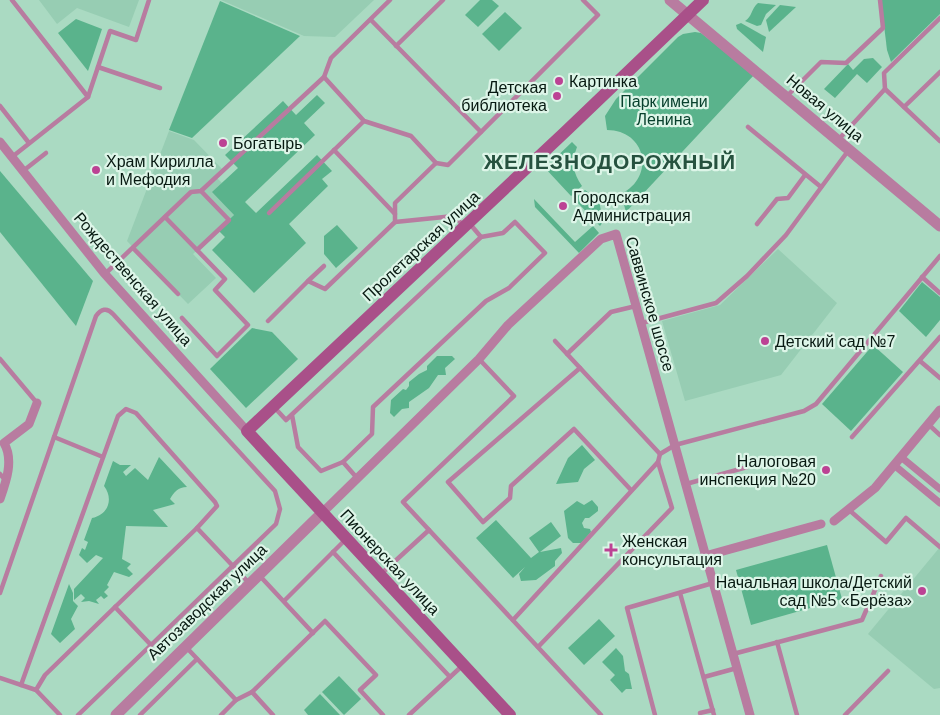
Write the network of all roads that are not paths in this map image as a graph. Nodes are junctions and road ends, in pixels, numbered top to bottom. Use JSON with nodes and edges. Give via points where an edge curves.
{"nodes":[{"id":1,"x":12,"y":0,"type":"edge"},
{"id":2,"x":149,"y":0,"type":"edge"},
{"id":3,"x":390,"y":0,"type":"edge"},
{"id":4,"x":443,"y":0,"type":"edge"},
{"id":5,"x":583,"y":0,"type":"edge"},
{"id":6,"x":670,"y":0,"type":"edge"},
{"id":7,"x":703,"y":0,"type":"edge"},
{"id":8,"x":880,"y":0,"type":"edge"},
{"id":9,"x":688,"y":15,"type":"junction"},
{"id":10,"x":940,"y":18,"type":"edge"},
{"id":11,"x":371,"y":20,"type":"junction"},
{"id":12,"x":396,"y":46,"type":"junction"},
{"id":13,"x":98,"y":67,"type":"junction"},
{"id":14,"x":940,"y":72,"type":"edge"},
{"id":15,"x":324,"y":77,"type":"junction"},
{"id":16,"x":160,"y":88,"type":"dead end"},
{"id":17,"x":885,"y":89,"type":"junction"},
{"id":18,"x":88,"y":97,"type":"junction"},
{"id":19,"x":786,"y":97,"type":"junction"},
{"id":20,"x":0,"y":106,"type":"edge"},
{"id":21,"x":904,"y":107,"type":"junction"},
{"id":22,"x":364,"y":121,"type":"junction"},
{"id":23,"x":748,"y":127,"type":"dead end"},
{"id":24,"x":481,"y":132,"type":"junction"},
{"id":25,"x":838,"y":140,"type":"junction"},
{"id":26,"x":940,"y":141,"type":"edge"},
{"id":27,"x":0,"y":142,"type":"edge"},
{"id":28,"x":29,"y":143,"type":"junction"},
{"id":29,"x":334,"y":150,"type":"junction"},
{"id":30,"x":849,"y":150,"type":"junction"},
{"id":31,"x":46,"y":154,"type":"dead end"},
{"id":32,"x":12,"y":157,"type":"junction"},
{"id":33,"x":436,"y":163,"type":"junction"},
{"id":34,"x":23,"y":171,"type":"junction"},
{"id":35,"x":805,"y":174,"type":"junction"},
{"id":36,"x":821,"y":187,"type":"junction"},
{"id":37,"x":201,"y":191,"type":"junction"},
{"id":38,"x":269,"y":213,"type":"dead end"},
{"id":39,"x":395,"y":214,"type":"junction"},
{"id":40,"x":165,"y":217,"type":"junction"},
{"id":41,"x":395,"y":222,"type":"junction"},
{"id":42,"x":757,"y":224,"type":"dead end"},
{"id":43,"x":467,"y":225,"type":"junction"},
{"id":44,"x":940,"y":226,"type":"edge"},
{"id":45,"x":482,"y":237,"type":"junction"},
{"id":46,"x":133,"y":248,"type":"junction"},
{"id":47,"x":197,"y":250,"type":"junction"},
{"id":48,"x":940,"y":256,"type":"edge"},
{"id":49,"x":324,"y":266,"type":"dead end"},
{"id":50,"x":106,"y":274,"type":"junction"},
{"id":51,"x":922,"y":277,"type":"junction"},
{"id":52,"x":308,"y":281,"type":"junction"},
{"id":53,"x":940,"y":293,"type":"edge"},
{"id":54,"x":178,"y":294,"type":"dead end"},
{"id":55,"x":636,"y":306,"type":"junction"},
{"id":56,"x":182,"y":318,"type":"dead end"},
{"id":57,"x":268,"y":321,"type":"dead end"},
{"id":58,"x":641,"y":323,"type":"junction"},
{"id":59,"x":940,"y":337,"type":"edge"},
{"id":60,"x":555,"y":341,"type":"dead end"},
{"id":61,"x":567,"y":354,"type":"junction"},
{"id":62,"x":0,"y":359,"type":"edge"},
{"id":63,"x":479,"y":359,"type":"junction"},
{"id":64,"x":920,"y":361,"type":"junction"},
{"id":65,"x":580,"y":368,"type":"junction"},
{"id":66,"x":940,"y":378,"type":"edge"},
{"id":67,"x":37,"y":403,"type":"joint"},
{"id":68,"x":273,"y":406,"type":"junction"},
{"id":69,"x":940,"y":410,"type":"edge"},
{"id":70,"x":292,"y":415,"type":"junction"},
{"id":71,"x":928,"y":424,"type":"junction"},
{"id":72,"x":247,"y":431,"type":"junction"},
{"id":73,"x":940,"y":434,"type":"edge"},
{"id":74,"x":54,"y":437,"type":"junction"},
{"id":75,"x":852,"y":437,"type":"dead end"},
{"id":76,"x":2,"y":440,"type":"edge"},
{"id":77,"x":675,"y":445,"type":"junction"},
{"id":78,"x":660,"y":454,"type":"junction"},
{"id":79,"x":103,"y":457,"type":"junction"},
{"id":80,"x":901,"y":457,"type":"junction"},
{"id":81,"x":776,"y":459,"type":"dead end"},
{"id":82,"x":343,"y":462,"type":"junction"},
{"id":83,"x":658,"y":462,"type":"junction"},
{"id":84,"x":894,"y":465,"type":"junction"},
{"id":85,"x":0,"y":474,"type":"edge"},
{"id":86,"x":358,"y":478,"type":"junction"},
{"id":87,"x":6,"y":482,"type":"junction"},
{"id":88,"x":686,"y":484,"type":"junction"},
{"id":89,"x":940,"y":489,"type":"edge"},
{"id":90,"x":632,"y":490,"type":"junction"},
{"id":91,"x":0,"y":499,"type":"edge"},
{"id":92,"x":940,"y":504,"type":"edge"},
{"id":93,"x":848,"y":509,"type":"junction"},
{"id":94,"x":322,"y":513,"type":"junction"},
{"id":95,"x":834,"y":520,"type":"dead end"},
{"id":96,"x":821,"y":524,"type":"dead end"},
{"id":97,"x":197,"y":528,"type":"junction"},
{"id":98,"x":429,"y":530,"type":"junction"},
{"id":99,"x":346,"y":539,"type":"junction"},
{"id":100,"x":940,"y":547,"type":"edge"},
{"id":101,"x":333,"y":552,"type":"junction"},
{"id":102,"x":705,"y":556,"type":"junction"},
{"id":103,"x":233,"y":566,"type":"junction"},
{"id":104,"x":259,"y":575,"type":"junction"},
{"id":105,"x":380,"y":575,"type":"junction"},
{"id":106,"x":881,"y":576,"type":"dead end"},
{"id":107,"x":713,"y":583,"type":"junction"},
{"id":108,"x":250,"y":584,"type":"junction"},
{"id":109,"x":680,"y":592,"type":"junction"},
{"id":110,"x":0,"y":593,"type":"edge"},
{"id":111,"x":284,"y":601,"type":"junction"},
{"id":112,"x":115,"y":607,"type":"junction"},
{"id":113,"x":513,"y":620,"type":"junction"},
{"id":114,"x":313,"y":633,"type":"junction"},
{"id":115,"x":777,"y":642,"type":"junction"},
{"id":116,"x":151,"y":645,"type":"junction"},
{"id":117,"x":185,"y":647,"type":"junction"},
{"id":118,"x":538,"y":647,"type":"junction"},
{"id":119,"x":733,"y":654,"type":"junction"},
{"id":120,"x":197,"y":659,"type":"junction"},
{"id":121,"x":463,"y":665,"type":"junction"},
{"id":122,"x":737,"y":668,"type":"junction"},
{"id":123,"x":888,"y":671,"type":"dead end"},
{"id":124,"x":450,"y":677,"type":"junction"},
{"id":125,"x":704,"y":677,"type":"junction"},
{"id":126,"x":0,"y":678,"type":"edge"},
{"id":127,"x":21,"y":684,"type":"junction"},
{"id":128,"x":36,"y":690,"type":"junction"},
{"id":129,"x":252,"y":692,"type":"junction"},
{"id":130,"x":236,"y":700,"type":"junction"},
{"id":131,"x":714,"y":712,"type":"edge"},
{"id":132,"x":700,"y":713,"type":"dead end"},
{"id":133,"x":60,"y":715,"type":"edge"},
{"id":134,"x":78,"y":715,"type":"edge"},
{"id":135,"x":116,"y":715,"type":"edge"},
{"id":136,"x":140,"y":715,"type":"edge"},
{"id":137,"x":221,"y":715,"type":"edge"},
{"id":138,"x":273,"y":715,"type":"edge"},
{"id":139,"x":382,"y":715,"type":"edge"},
{"id":140,"x":409,"y":715,"type":"edge"},
{"id":141,"x":510,"y":715,"type":"edge"},
{"id":142,"x":601,"y":715,"type":"edge"},
{"id":143,"x":655,"y":715,"type":"edge"},
{"id":144,"x":750,"y":715,"type":"edge"},
{"id":145,"x":797,"y":715,"type":"edge"},
{"id":146,"x":845,"y":715,"type":"edge"}],
"edges":[{"from":1,"to":18,"type":"lane"},
{"from":2,"to":13,"type":"lane","via":[[136,40],[110,31]]},
{"from":3,"to":11,"type":"lane"},
{"from":4,"to":12,"type":"lane"},
{"from":5,"to":24,"type":"lane","via":[[598,15]]},
{"from":6,"to":9,"type":"street","name":"Новая улица"},
{"from":7,"to":9,"type":"main road","name":"Пролетарская улица"},
{"from":8,"to":19,"type":"lane","via":[[882,28],[846,63],[821,62]]},
{"from":9,"to":19,"type":"street","name":"Новая улица"},
{"from":9,"to":43,"type":"main road","name":"Пролетарская улица"},
{"from":10,"to":17,"type":"lane","via":[[884,73]]},
{"from":11,"to":12,"type":"lane"},
{"from":11,"to":15,"type":"lane","via":[[330,58]]},
{"from":12,"to":24,"type":"lane"},
{"from":13,"to":16,"type":"lane"},
{"from":13,"to":18,"type":"lane"},
{"from":14,"to":21,"type":"lane"},
{"from":15,"to":22,"type":"lane"},
{"from":15,"to":37,"type":"lane"},
{"from":17,"to":21,"type":"lane"},
{"from":17,"to":25,"type":"lane"},
{"from":18,"to":28,"type":"lane"},
{"from":19,"to":25,"type":"street","name":"Новая улица"},
{"from":20,"to":28,"type":"lane"},
{"from":21,"to":26,"type":"lane"},
{"from":22,"to":29,"type":"lane"},
{"from":22,"to":33,"type":"lane","via":[[411,136]]},
{"from":23,"to":35,"type":"lane"},
{"from":24,"to":33,"type":"lane","via":[[448,165]]},
{"from":25,"to":30,"type":"street","name":"Новая улица"},
{"from":27,"to":32,"type":"street","name":"Рождественская улица"},
{"from":28,"to":32,"type":"lane"},
{"from":29,"to":38,"type":"lane"},
{"from":29,"to":39,"type":"lane"},
{"from":30,"to":36,"type":"lane"},
{"from":30,"to":44,"type":"street","name":"Новая улица"},
{"from":31,"to":34,"type":"lane"},
{"from":32,"to":34,"type":"street","name":"Рождественская улица"},
{"from":33,"to":39,"type":"lane","via":[[395,203]]},
{"from":34,"to":50,"type":"street","name":"Рождественская улица"},
{"from":35,"to":36,"type":"lane"},
{"from":35,"to":42,"type":"lane","via":[[788,198],[777,199]]},
{"from":36,"to":58,"type":"lane","via":[[778,244],[716,303]]},
{"from":37,"to":40,"type":"lane","via":[[191,192]]},
{"from":37,"to":47,"type":"lane","via":[[229,220]]},
{"from":39,"to":41,"type":"lane"},
{"from":40,"to":46,"type":"lane"},
{"from":40,"to":47,"type":"lane"},
{"from":41,"to":43,"type":"lane","via":[[454,216]]},
{"from":41,"to":52,"type":"lane","via":[[325,289]]},
{"from":43,"to":45,"type":"lane"},
{"from":43,"to":68,"type":"main road","name":"Пролетарская улица"},
{"from":45,"to":70,"type":"lane"},
{"from":45,"to":82,"type":"lane","via":[[503,233],[515,222],[544,253],[509,288],[486,301],[373,407],[372,434]]},
{"from":46,"to":50,"type":"lane"},
{"from":46,"to":54,"type":"lane"},
{"from":47,"to":56,"type":"lane","via":[[225,279],[215,290],[248,325],[218,356]]},
{"from":48,"to":51,"type":"lane"},
{"from":49,"to":52,"type":"lane"},
{"from":50,"to":72,"type":"street","name":"Рождественская улица"},
{"from":51,"to":53,"type":"lane"},
{"from":51,"to":77,"type":"lane","via":[[816,404],[804,411]]},
{"from":52,"to":57,"type":"lane"},
{"from":55,"to":58,"type":"street","name":"Саввинское шоссе"},
{"from":55,"to":61,"type":"lane","via":[[611,312]]},
{"from":55,"to":63,"type":"street","name":"Саввинское шоссе","via":[[616,234],[601,239],[508,326]]},
{"from":58,"to":77,"type":"street","name":"Саввинское шоссе"},
{"from":59,"to":64,"type":"lane"},
{"from":60,"to":61,"type":"lane"},
{"from":61,"to":65,"type":"lane"},
{"from":62,"to":67,"type":"lane"},
{"from":63,"to":86,"type":"street","name":"Саввинское шоссе"},
{"from":63,"to":98,"type":"lane","via":[[514,396],[403,502]]},
{"from":64,"to":66,"type":"lane"},
{"from":64,"to":75,"type":"lane"},
{"from":65,"to":78,"type":"lane"},
{"from":65,"to":90,"type":"lane","via":[[448,482],[483,522],[510,498],[511,486],[574,429]]},
{"from":67,"to":76,"type":"street","via":[[29,424]]},
{"from":68,"to":70,"type":"lane","via":[[286,420]]},
{"from":68,"to":72,"type":"main road","name":"Пролетарская улица"},
{"from":69,"to":71,"type":"street"},
{"from":70,"to":82,"type":"lane","via":[[298,447],[321,471]]},
{"from":71,"to":73,"type":"lane"},
{"from":71,"to":80,"type":"street"},
{"from":72,"to":94,"type":"main road","name":"Пионерская улица"},
{"from":74,"to":79,"type":"lane"},
{"from":74,"to":103,"type":"lane","via":[[96,316],[103,310],[111,311],[275,490],[280,509],[278,520]]},
{"from":74,"to":110,"type":"lane"},
{"from":76,"to":87,"type":"street","via":[[8,456]]},
{"from":77,"to":78,"type":"lane"},
{"from":77,"to":88,"type":"street","name":"Саввинское шоссе"},
{"from":78,"to":83,"type":"lane"},
{"from":79,"to":97,"type":"lane","via":[[118,416],[126,409],[136,413],[215,502],[215,510]]},
{"from":79,"to":127,"type":"lane"},
{"from":80,"to":84,"type":"street"},
{"from":80,"to":89,"type":"street"},
{"from":81,"to":88,"type":"lane"},
{"from":82,"to":86,"type":"lane"},
{"from":83,"to":90,"type":"lane"},
{"from":83,"to":118,"type":"lane","via":[[672,508]]},
{"from":84,"to":92,"type":"street"},
{"from":84,"to":93,"type":"street","via":[[875,488]]},
{"from":85,"to":87,"type":"lane"},
{"from":86,"to":94,"type":"street","name":"Саввинское шоссе"},
{"from":87,"to":91,"type":"street"},
{"from":88,"to":102,"type":"street","name":"Саввинское шоссе"},
{"from":90,"to":113,"type":"lane"},
{"from":93,"to":95,"type":"street"},
{"from":93,"to":100,"type":"lane","via":[[886,542],[906,518]]},
{"from":94,"to":99,"type":"main road","name":"Пионерская улица"},
{"from":94,"to":104,"type":"street","name":"Автозаводская улица"},
{"from":96,"to":102,"type":"street"},
{"from":97,"to":103,"type":"lane"},
{"from":97,"to":112,"type":"lane"},
{"from":98,"to":105,"type":"lane"},
{"from":98,"to":113,"type":"lane"},
{"from":99,"to":101,"type":"lane"},
{"from":99,"to":105,"type":"main road","name":"Пионерская улица"},
{"from":101,"to":111,"type":"lane"},
{"from":101,"to":124,"type":"lane"},
{"from":102,"to":107,"type":"street","name":"Саввинское шоссе"},
{"from":103,"to":108,"type":"lane"},
{"from":103,"to":116,"type":"lane"},
{"from":104,"to":108,"type":"street","name":"Автозаводская улица"},
{"from":104,"to":111,"type":"lane"},
{"from":105,"to":121,"type":"main road","name":"Пионерская улица"},
{"from":106,"to":115,"type":"lane","via":[[862,620]]},
{"from":107,"to":109,"type":"lane"},
{"from":107,"to":119,"type":"street","name":"Саввинское шоссе"},
{"from":108,"to":117,"type":"street","name":"Автозаводская улица"},
{"from":109,"to":125,"type":"lane"},
{"from":109,"to":143,"type":"lane","via":[[627,608]]},
{"from":111,"to":114,"type":"lane"},
{"from":112,"to":116,"type":"lane"},
{"from":112,"to":128,"type":"lane","via":[[45,675]]},
{"from":113,"to":118,"type":"lane"},
{"from":114,"to":129,"type":"lane"},
{"from":114,"to":139,"type":"lane","via":[[325,621],[376,675],[360,690]]},
{"from":115,"to":119,"type":"lane"},
{"from":115,"to":145,"type":"lane"},
{"from":116,"to":134,"type":"lane"},
{"from":117,"to":120,"type":"lane"},
{"from":117,"to":135,"type":"street","name":"Автозаводская улица"},
{"from":118,"to":142,"type":"lane"},
{"from":119,"to":122,"type":"street","name":"Саввинское шоссе"},
{"from":120,"to":130,"type":"lane"},
{"from":120,"to":136,"type":"lane"},
{"from":121,"to":124,"type":"lane"},
{"from":121,"to":141,"type":"main road","name":"Пионерская улица"},
{"from":122,"to":125,"type":"lane"},
{"from":122,"to":144,"type":"street","name":"Саввинское шоссе"},
{"from":123,"to":146,"type":"lane"},
{"from":124,"to":140,"type":"lane"},
{"from":125,"to":131,"type":"lane"},
{"from":126,"to":127,"type":"lane"},
{"from":127,"to":128,"type":"lane"},
{"from":128,"to":133,"type":"lane"},
{"from":129,"to":130,"type":"lane"},
{"from":129,"to":138,"type":"lane"},
{"from":130,"to":137,"type":"lane"},
{"from":131,"to":132,"type":"lane"}]}
